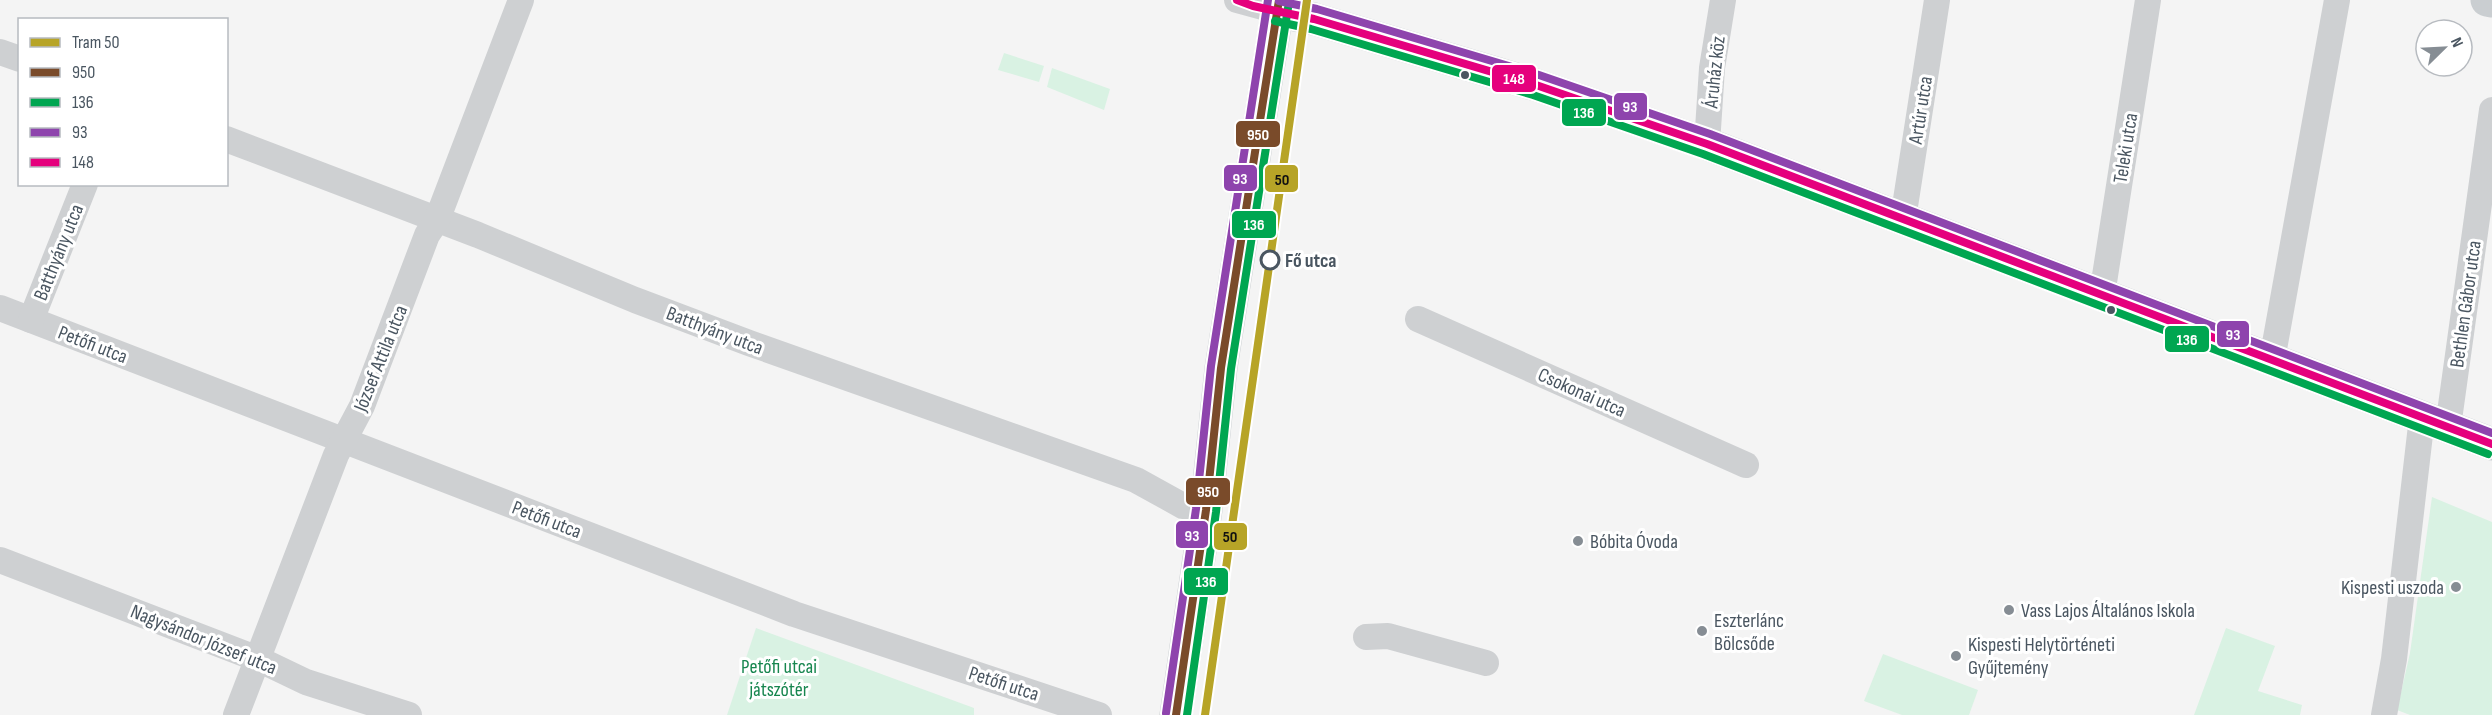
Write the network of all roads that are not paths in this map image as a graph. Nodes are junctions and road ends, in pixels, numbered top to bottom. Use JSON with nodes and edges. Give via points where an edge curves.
{"nodes":[{"id":1,"x":522,"y":0,"type":"edge"},
{"id":2,"x":1237,"y":0,"type":"edge"},
{"id":3,"x":1723,"y":0,"type":"edge"},
{"id":4,"x":1937,"y":0,"type":"edge"},
{"id":5,"x":2148,"y":0,"type":"edge"},
{"id":6,"x":2337,"y":0,"type":"edge"},
{"id":7,"x":2487,"y":0,"type":"edge"},
{"id":8,"x":2492,"y":1,"type":"edge"},
{"id":9,"x":1278,"y":6,"type":"edge"},
{"id":10,"x":0,"y":52,"type":"edge"},
{"id":11,"x":18,"y":58,"type":"edge"},
{"id":12,"x":2492,"y":110,"type":"edge"},
{"id":13,"x":228,"y":140,"type":"edge"},
{"id":14,"x":1707,"y":144,"type":"junction"},
{"id":15,"x":84,"y":186,"type":"edge"},
{"id":16,"x":1903,"y":219,"type":"junction"},
{"id":17,"x":437,"y":220,"type":"junction"},
{"id":18,"x":2102,"y":295,"type":"junction"},
{"id":19,"x":0,"y":308,"type":"edge"},
{"id":20,"x":1418,"y":319,"type":"dead end"},
{"id":21,"x":31,"y":320,"type":"junction"},
{"id":22,"x":2272,"y":360,"type":"junction"},
{"id":23,"x":2435,"y":422,"type":"junction"},
{"id":24,"x":344,"y":440,"type":"junction"},
{"id":25,"x":2492,"y":444,"type":"edge"},
{"id":26,"x":1746,"y":465,"type":"dead end"},
{"id":27,"x":1206,"y":510,"type":"junction"},
{"id":28,"x":0,"y":560,"type":"edge"},
{"id":29,"x":1366,"y":637,"type":"dead end"},
{"id":30,"x":258,"y":659,"type":"junction"},
{"id":31,"x":1486,"y":663,"type":"dead end"},
{"id":32,"x":236,"y":715,"type":"edge"},
{"id":33,"x":409,"y":715,"type":"edge"},
{"id":34,"x":1099,"y":715,"type":"edge"},
{"id":35,"x":1176,"y":715,"type":"edge"},
{"id":36,"x":2384,"y":715,"type":"edge"}],
"edges":[{"from":1,"to":17,"type":"street","name":"József Attila utca"},
{"from":2,"to":9,"type":"street"},
{"from":3,"to":14,"type":"street","name":"Áruház köz","via":[[1712,68]]},
{"from":4,"to":16,"type":"street","name":"Artúr utca"},
{"from":5,"to":18,"type":"street","name":"Teleki utca"},
{"from":6,"to":22,"type":"street"},
{"from":7,"to":8,"type":"main road"},
{"from":9,"to":14,"type":"main road","via":[[1536,85]]},
{"from":9,"to":27,"type":"main road","via":[[1221,368]]},
{"from":10,"to":11,"type":"street"},
{"from":12,"to":23,"type":"street","name":"Bethlen Gábor utca"},
{"from":13,"to":17,"type":"street","name":"Batthyány utca"},
{"from":14,"to":16,"type":"main road"},
{"from":15,"to":21,"type":"street","name":"Batthyány utca"},
{"from":16,"to":18,"type":"main road"},
{"from":17,"to":24,"type":"street","name":"József Attila utca","via":[[427,235],[362,406]]},
{"from":17,"to":27,"type":"street","name":"Batthyány utca","via":[[748,344],[1136,480],[1183,506]]},
{"from":18,"to":22,"type":"main road"},
{"from":19,"to":21,"type":"street","name":"Petőfi utca"},
{"from":20,"to":26,"type":"street","name":"Csokonai utca"},
{"from":21,"to":24,"type":"street","name":"Petőfi utca"},
{"from":22,"to":23,"type":"main road"},
{"from":23,"to":25,"type":"main road"},
{"from":23,"to":36,"type":"street","name":"Bethlen Gábor utca"},
{"from":24,"to":30,"type":"street","name":"József Attila utca"},
{"from":24,"to":34,"type":"street","name":"Petőfi utca","via":[[794,614]]},
{"from":27,"to":35,"type":"main road"},
{"from":28,"to":30,"type":"street","name":"Nagysándor József utca"},
{"from":29,"to":31,"type":"street","via":[[1388,636]]},
{"from":30,"to":32,"type":"street","name":"József Attila utca"},
{"from":30,"to":33,"type":"street","name":"Nagysándor József utca","via":[[306,682]]}]}
